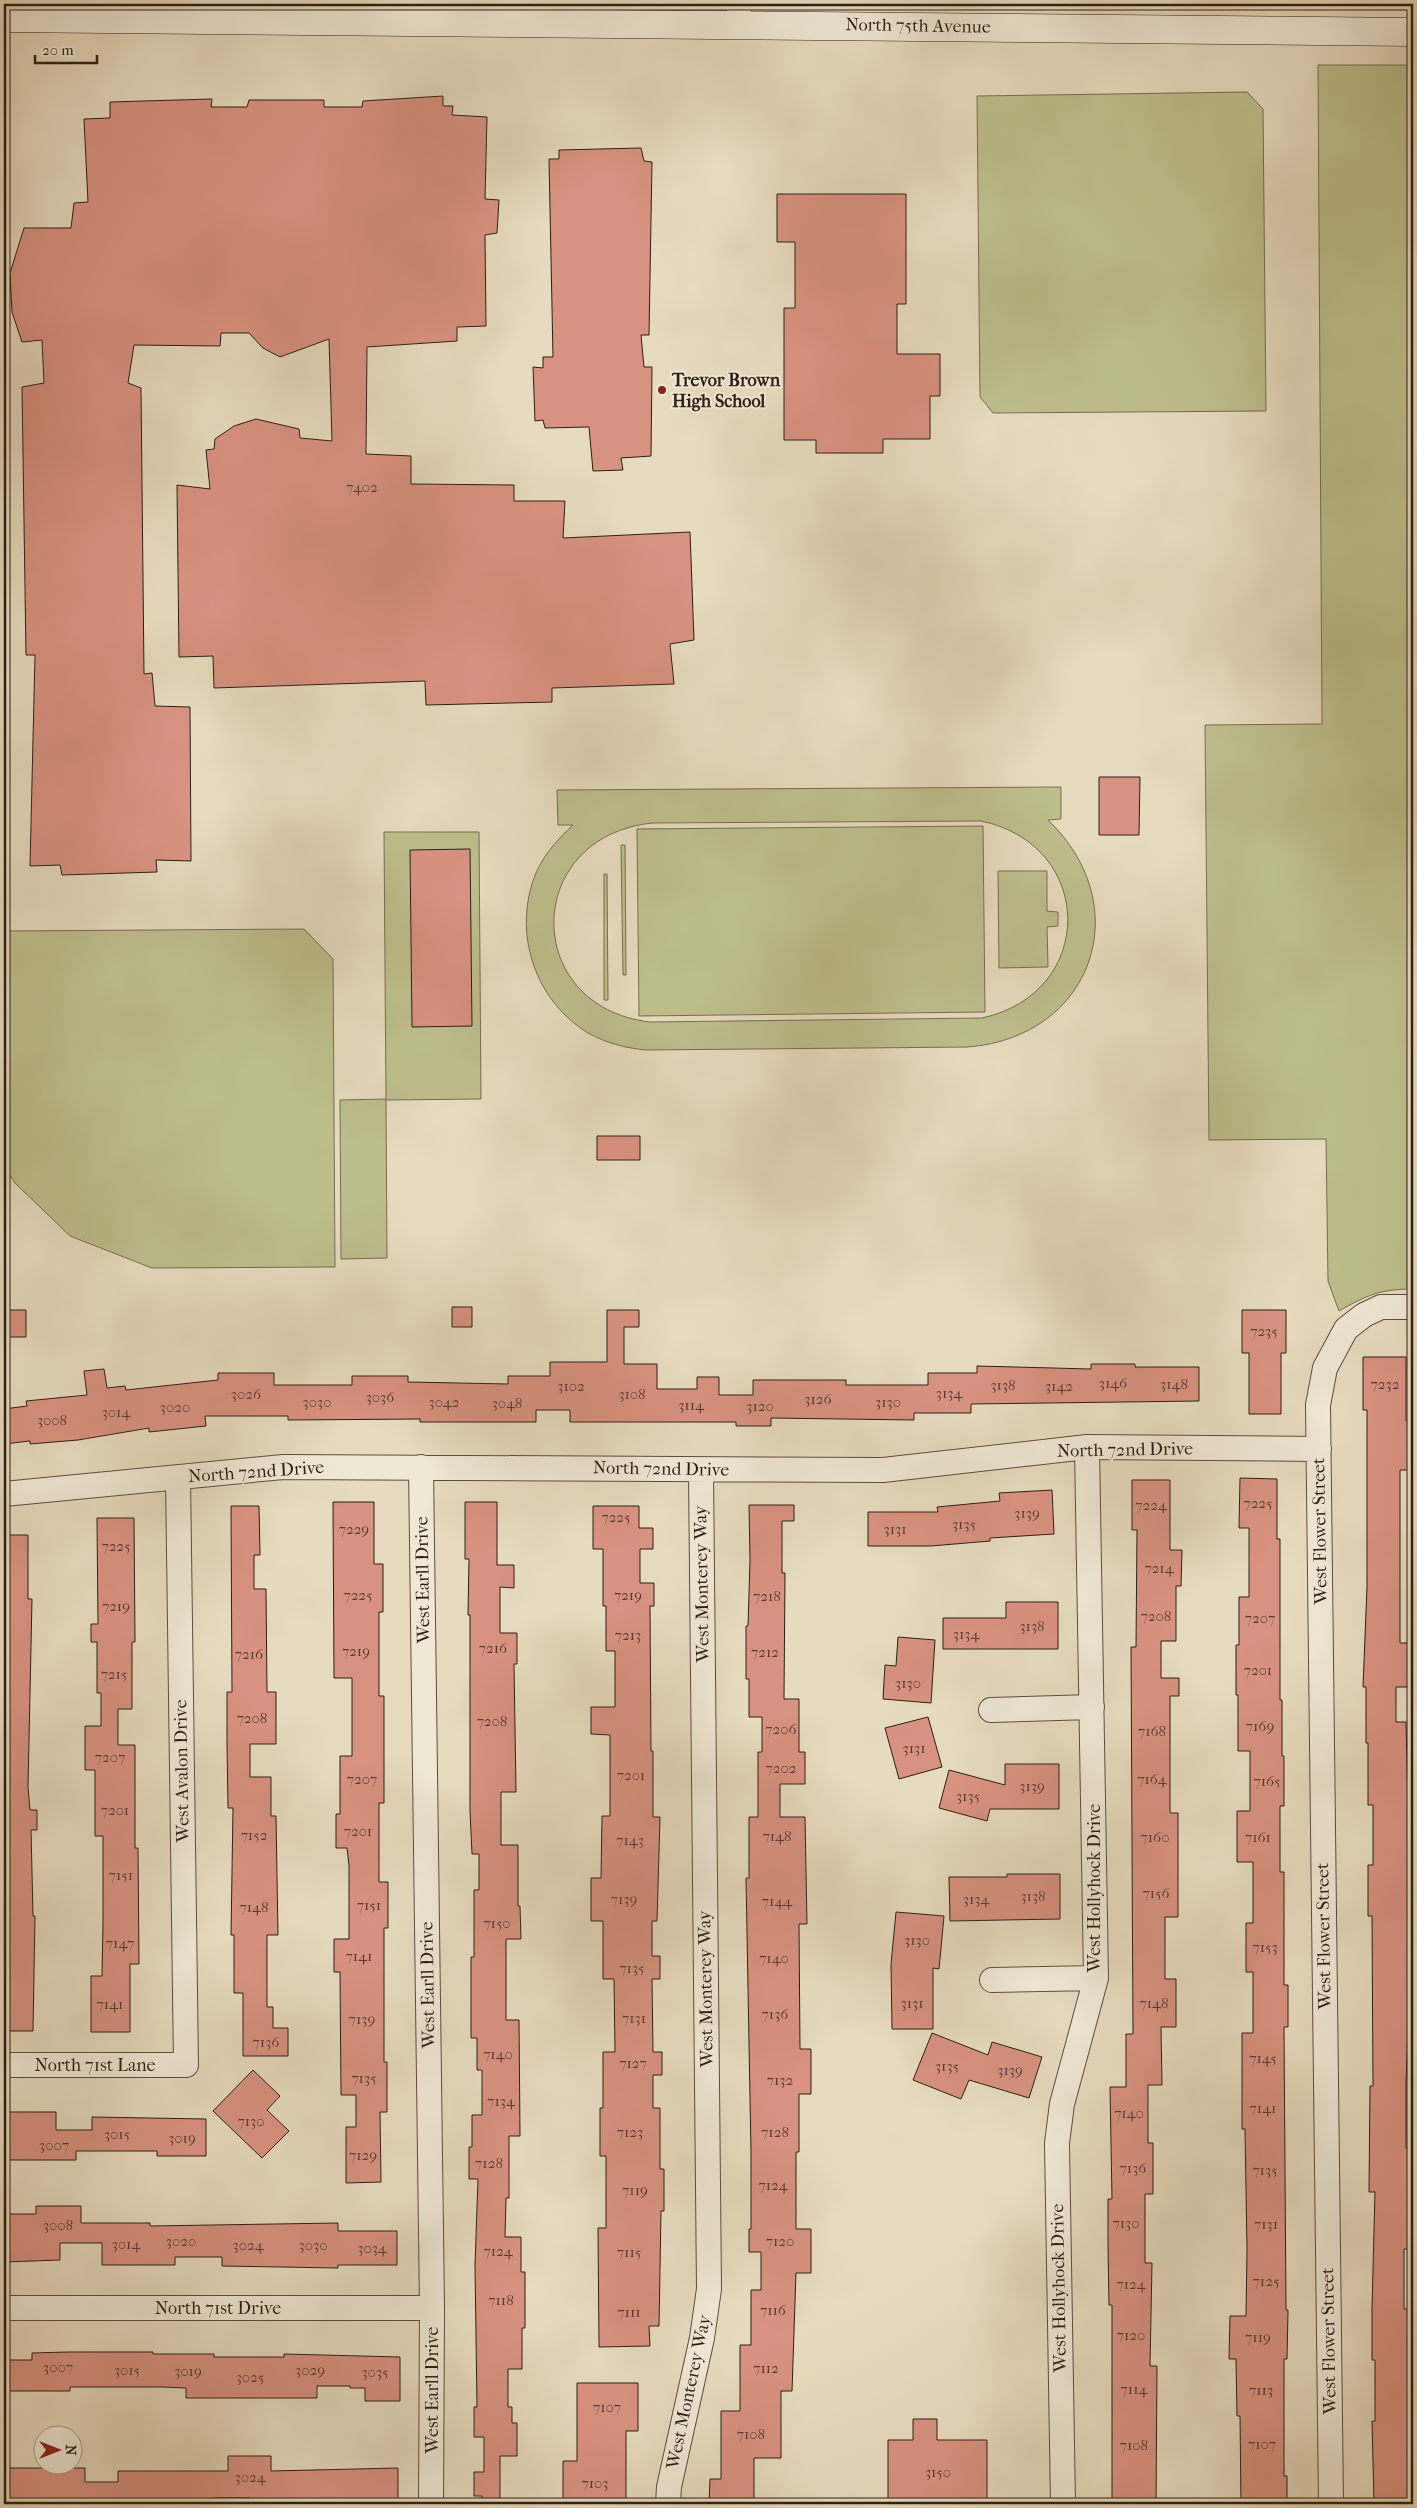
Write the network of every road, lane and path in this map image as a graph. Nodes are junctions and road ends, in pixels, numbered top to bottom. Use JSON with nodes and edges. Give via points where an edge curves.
{"nodes":[{"id":1,"x":49,"y":11,"type":"edge"},
{"id":2,"x":738,"y":14,"type":"edge"},
{"id":3,"x":4,"y":18,"type":"edge"},
{"id":4,"x":1413,"y":32,"type":"edge"},
{"id":5,"x":1413,"y":1307,"type":"edge"},
{"id":6,"x":1087,"y":1447,"type":"junction"},
{"id":7,"x":1319,"y":1449,"type":"junction"},
{"id":8,"x":422,"y":1467,"type":"junction"},
{"id":9,"x":701,"y":1470,"type":"junction"},
{"id":10,"x":178,"y":1477,"type":"junction"},
{"id":11,"x":4,"y":1494,"type":"edge"},
{"id":12,"x":1092,"y":1707,"type":"junction"},
{"id":13,"x":991,"y":1710,"type":"dead end"},
{"id":14,"x":1096,"y":1978,"type":"junction"},
{"id":15,"x":992,"y":1980,"type":"dead end"},
{"id":16,"x":4,"y":2065,"type":"edge"},
{"id":17,"x":186,"y":2065,"type":"joint"},
{"id":18,"x":4,"y":2308,"type":"edge"},
{"id":19,"x":432,"y":2308,"type":"junction"},
{"id":20,"x":431,"y":2504,"type":"edge"},
{"id":21,"x":668,"y":2504,"type":"edge"},
{"id":22,"x":1063,"y":2504,"type":"edge"},
{"id":23,"x":1330,"y":2504,"type":"edge"}],
"edges":[{"from":1,"to":2,"type":"main road","name":"North 75th Avenue"},
{"from":1,"to":3,"type":"main road","name":"North 75th Avenue"},
{"from":2,"to":4,"type":"main road","name":"North 75th Avenue"},
{"from":5,"to":7,"type":"street","name":"West Flower Street","via":[[1381,1307],[1364,1314],[1346,1329],[1325,1368],[1318,1405]]},
{"from":6,"to":7,"type":"street","name":"North 72nd Drive"},
{"from":6,"to":9,"type":"street","name":"North 72nd Drive","via":[[883,1470]]},
{"from":6,"to":12,"type":"street","name":"West Hollyhock Drive"},
{"from":7,"to":23,"type":"street","name":"West Flower Street"},
{"from":8,"to":9,"type":"street","name":"North 72nd Drive"},
{"from":8,"to":10,"type":"street","name":"North 72nd Drive","via":[[283,1467]]},
{"from":8,"to":19,"type":"street","name":"West Earll Drive"},
{"from":9,"to":21,"type":"street","name":"West Monterey Way","via":[[709,2289]]},
{"from":10,"to":11,"type":"street","name":"North 72nd Drive"},
{"from":10,"to":17,"type":"street","name":"West Avalon Drive"},
{"from":12,"to":13,"type":"street"},
{"from":12,"to":14,"type":"street","name":"West Hollyhock Drive"},
{"from":14,"to":15,"type":"street"},
{"from":14,"to":22,"type":"street","name":"West Hollyhock Drive","via":[[1062,2104],[1057,2143]]},
{"from":16,"to":17,"type":"street","name":"North 71st Lane"},
{"from":18,"to":19,"type":"street","name":"North 71st Drive"},
{"from":19,"to":20,"type":"street","name":"West Earll Drive"}]}
